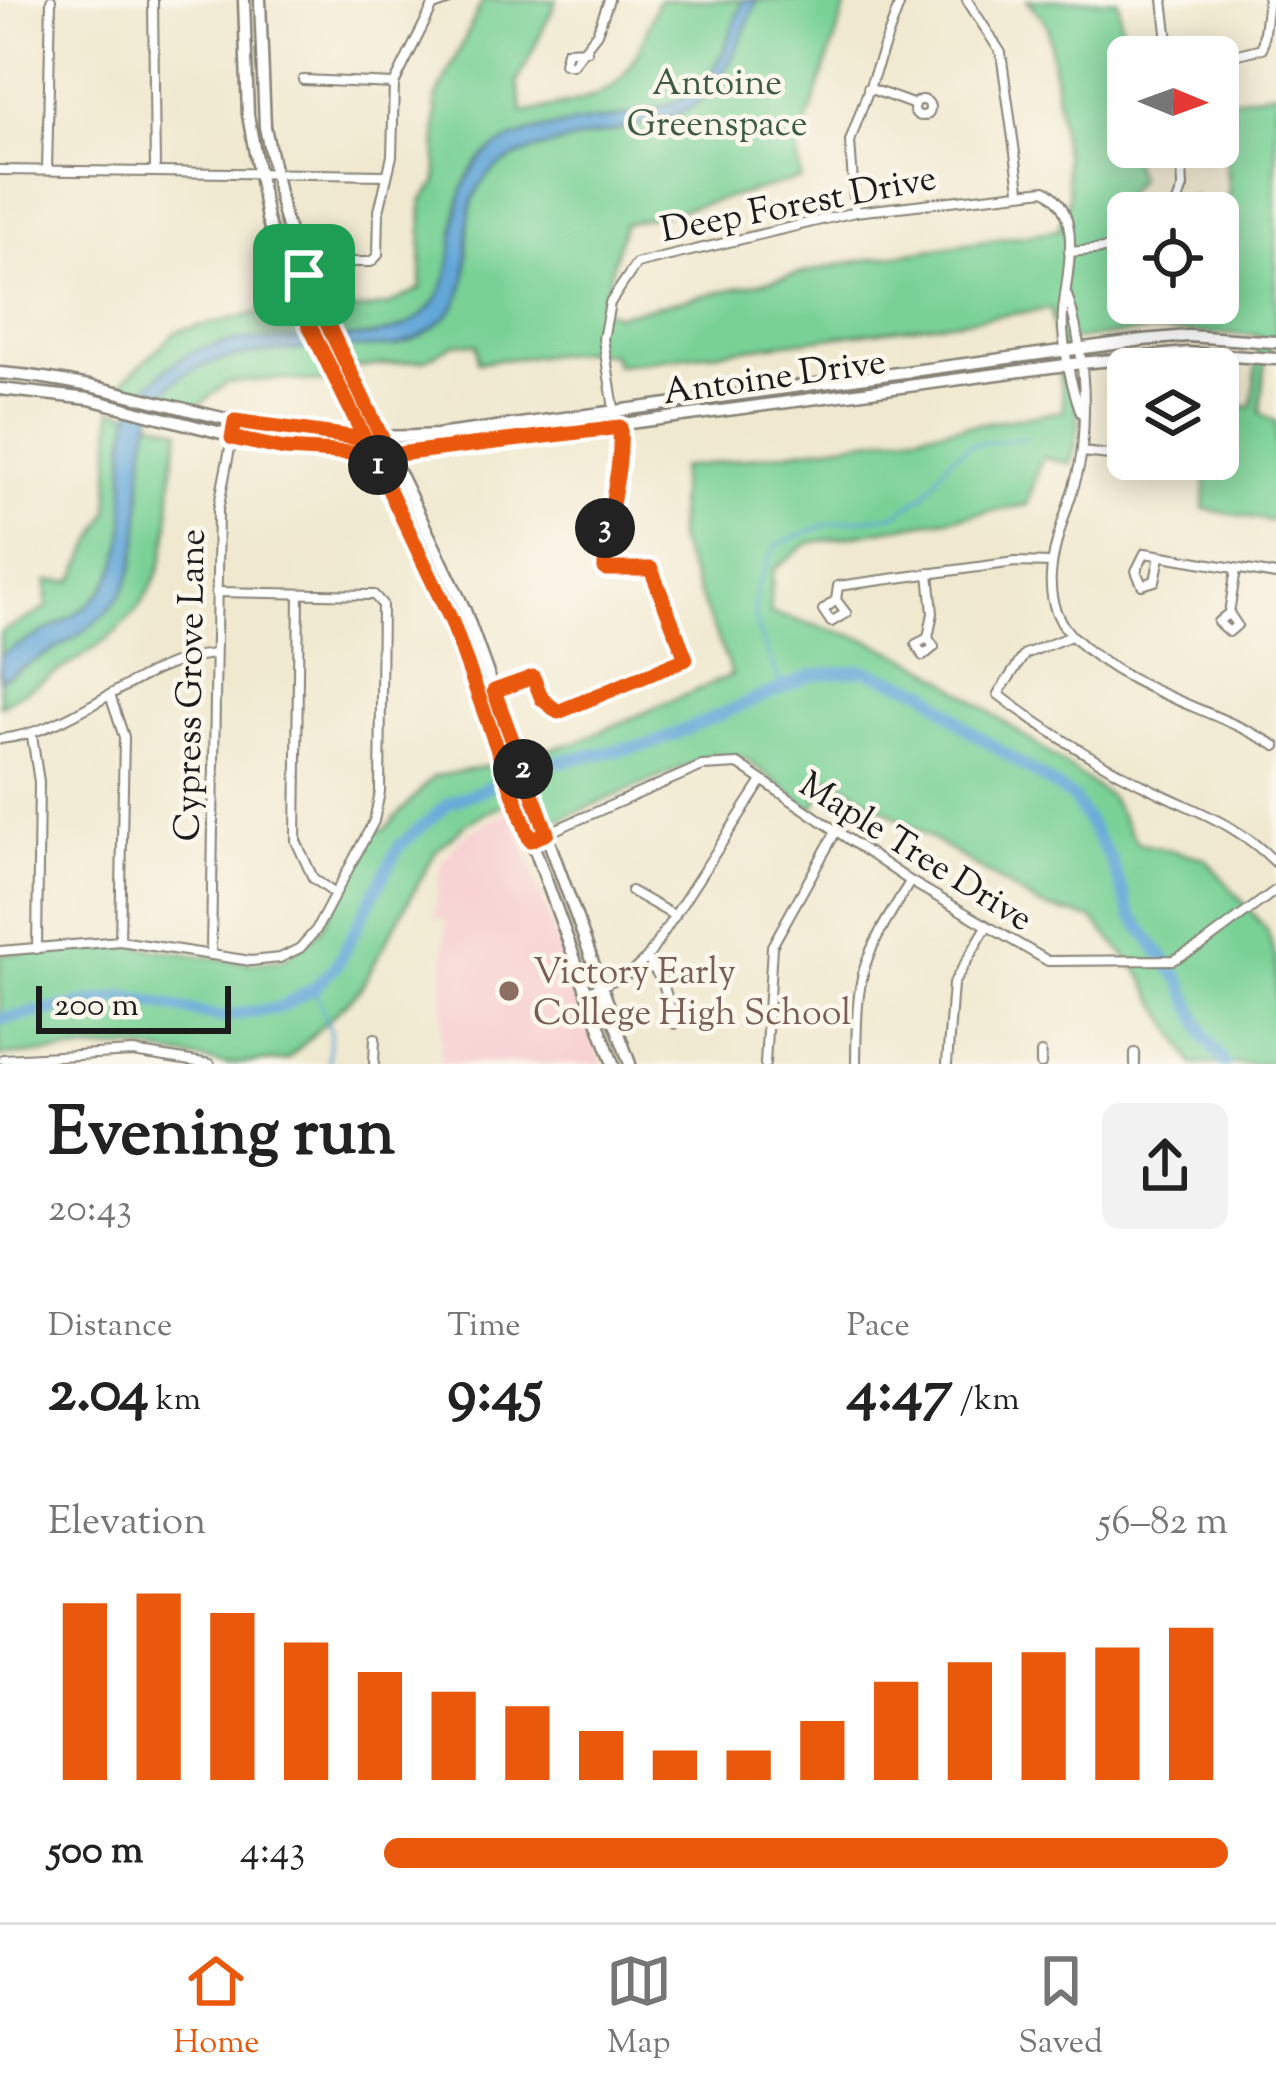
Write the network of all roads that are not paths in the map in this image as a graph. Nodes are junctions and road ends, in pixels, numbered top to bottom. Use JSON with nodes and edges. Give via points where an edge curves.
{"nodes":[{"id":1,"x":51,"y":0,"type":"edge"},
{"id":2,"x":154,"y":0,"type":"edge"},
{"id":3,"x":244,"y":0,"type":"edge"},
{"id":4,"x":260,"y":0,"type":"edge"},
{"id":5,"x":451,"y":0,"type":"edge"},
{"id":6,"x":609,"y":0,"type":"edge"},
{"id":7,"x":901,"y":0,"type":"edge"},
{"id":8,"x":967,"y":0,"type":"edge"},
{"id":9,"x":1163,"y":0,"type":"edge"},
{"id":10,"x":1268,"y":0,"type":"edge"},
{"id":11,"x":431,"y":3,"type":"edge"},
{"id":12,"x":1167,"y":36,"type":"edge"},
{"id":13,"x":586,"y":50,"type":"dead end"},
{"id":14,"x":1239,"y":54,"type":"edge"},
{"id":15,"x":303,"y":80,"type":"dead end"},
{"id":16,"x":394,"y":84,"type":"junction"},
{"id":17,"x":868,"y":88,"type":"junction"},
{"id":18,"x":915,"y":105,"type":"dead end"},
{"id":19,"x":0,"y":170,"type":"edge"},
{"id":20,"x":47,"y":170,"type":"junction"},
{"id":21,"x":155,"y":170,"type":"junction"},
{"id":22,"x":258,"y":172,"type":"junction"},
{"id":23,"x":273,"y":172,"type":"junction"},
{"id":24,"x":388,"y":175,"type":"junction"},
{"id":25,"x":1020,"y":189,"type":"junction"},
{"id":26,"x":855,"y":212,"type":"junction"},
{"id":27,"x":1107,"y":249,"type":"edge"},
{"id":28,"x":1069,"y":252,"type":"junction"},
{"id":29,"x":353,"y":262,"type":"dead end"},
{"id":30,"x":304,"y":275,"type":"junction"},
{"id":31,"x":289,"y":284,"type":"junction"},
{"id":32,"x":1188,"y":336,"type":"junction"},
{"id":33,"x":1272,"y":341,"type":"edge"},
{"id":34,"x":1187,"y":348,"type":"edge"},
{"id":35,"x":1073,"y":349,"type":"junction"},
{"id":36,"x":1239,"y":356,"type":"edge"},
{"id":37,"x":1270,"y":358,"type":"edge"},
{"id":38,"x":1107,"y":361,"type":"edge"},
{"id":39,"x":975,"y":362,"type":"junction"},
{"id":40,"x":1076,"y":364,"type":"junction"},
{"id":41,"x":0,"y":373,"type":"edge"},
{"id":42,"x":878,"y":375,"type":"junction"},
{"id":43,"x":978,"y":377,"type":"junction"},
{"id":44,"x":0,"y":389,"type":"edge"},
{"id":45,"x":880,"y":391,"type":"junction"},
{"id":46,"x":748,"y":393,"type":"junction"},
{"id":47,"x":615,"y":410,"type":"junction"},
{"id":48,"x":750,"y":410,"type":"junction"},
{"id":49,"x":235,"y":421,"type":"junction"},
{"id":50,"x":523,"y":423,"type":"junction"},
{"id":51,"x":620,"y":427,"type":"junction"},
{"id":52,"x":232,"y":438,"type":"junction"},
{"id":53,"x":382,"y":438,"type":"junction"},
{"id":54,"x":365,"y":439,"type":"junction"},
{"id":55,"x":527,"y":439,"type":"junction"},
{"id":56,"x":1082,"y":452,"type":"junction"},
{"id":57,"x":372,"y":454,"type":"junction"},
{"id":58,"x":390,"y":455,"type":"junction"},
{"id":59,"x":1107,"y":455,"type":"edge"},
{"id":60,"x":433,"y":542,"type":"junction"},
{"id":61,"x":420,"y":551,"type":"junction"},
{"id":62,"x":1160,"y":556,"type":"junction"},
{"id":63,"x":1052,"y":563,"type":"junction"},
{"id":64,"x":1236,"y":569,"type":"junction"},
{"id":65,"x":929,"y":573,"type":"junction"},
{"id":66,"x":1276,"y":575,"type":"edge"},
{"id":67,"x":216,"y":592,"type":"junction"},
{"id":68,"x":299,"y":594,"type":"junction"},
{"id":69,"x":836,"y":600,"type":"dead end"},
{"id":70,"x":1229,"y":613,"type":"dead end"},
{"id":71,"x":1070,"y":636,"type":"junction"},
{"id":72,"x":928,"y":638,"type":"dead end"},
{"id":73,"x":214,"y":654,"type":"junction"},
{"id":74,"x":494,"y":691,"type":"junction"},
{"id":75,"x":110,"y":695,"type":"junction"},
{"id":76,"x":478,"y":697,"type":"junction"},
{"id":77,"x":32,"y":736,"type":"junction"},
{"id":78,"x":0,"y":739,"type":"edge"},
{"id":79,"x":1274,"y":741,"type":"edge"},
{"id":80,"x":762,"y":781,"type":"junction"},
{"id":81,"x":547,"y":833,"type":"junction"},
{"id":82,"x":835,"y":833,"type":"junction"},
{"id":83,"x":530,"y":840,"type":"junction"},
{"id":84,"x":1276,"y":863,"type":"edge"},
{"id":85,"x":910,"y":881,"type":"junction"},
{"id":86,"x":1276,"y":890,"type":"edge"},
{"id":87,"x":631,"y":891,"type":"dead end"},
{"id":88,"x":335,"y":894,"type":"junction"},
{"id":89,"x":675,"y":916,"type":"junction"},
{"id":90,"x":986,"y":928,"type":"junction"},
{"id":91,"x":120,"y":941,"type":"junction"},
{"id":92,"x":37,"y":949,"type":"junction"},
{"id":93,"x":0,"y":951,"type":"edge"},
{"id":94,"x":211,"y":952,"type":"junction"},
{"id":95,"x":647,"y":958,"type":"junction"},
{"id":96,"x":602,"y":985,"type":"junction"},
{"id":97,"x":587,"y":992,"type":"junction"},
{"id":98,"x":675,"y":1024,"type":"dead end"},
{"id":99,"x":375,"y":1037,"type":"dead end"},
{"id":100,"x":1136,"y":1053,"type":"dead end"},
{"id":101,"x":3,"y":1059,"type":"dead end"},
{"id":102,"x":34,"y":1062,"type":"edge"},
{"id":103,"x":210,"y":1064,"type":"edge"},
{"id":104,"x":374,"y":1064,"type":"edge"},
{"id":105,"x":613,"y":1064,"type":"edge"},
{"id":106,"x":630,"y":1064,"type":"edge"},
{"id":107,"x":765,"y":1064,"type":"edge"},
{"id":108,"x":856,"y":1064,"type":"edge"},
{"id":109,"x":947,"y":1064,"type":"edge"},
{"id":110,"x":1135,"y":1064,"type":"edge"}],
"edges":[{"from":1,"to":20,"type":"street"},
{"from":2,"to":21,"type":"street"},
{"from":3,"to":22,"type":"main road"},
{"from":4,"to":23,"type":"main road"},
{"from":5,"to":11,"type":"street"},
{"from":6,"to":13,"type":"street"},
{"from":7,"to":17,"type":"street"},
{"from":8,"to":25,"type":"street","via":[[1001,52]]},
{"from":9,"to":12,"type":"street"},
{"from":10,"to":14,"type":"street","via":[[1262,48]]},
{"from":11,"to":16,"type":"street"},
{"from":15,"to":16,"type":"street"},
{"from":16,"to":24,"type":"street"},
{"from":17,"to":18,"type":"street"},
{"from":17,"to":26,"type":"street","via":[[848,150]]},
{"from":19,"to":20,"type":"street"},
{"from":20,"to":21,"type":"street"},
{"from":21,"to":22,"type":"street"},
{"from":22,"to":23,"type":"street"},
{"from":22,"to":31,"type":"main road"},
{"from":23,"to":24,"type":"street"},
{"from":23,"to":30,"type":"main road"},
{"from":24,"to":29,"type":"street","via":[[378,254]]},
{"from":25,"to":26,"type":"street","name":"Deep Forest Drive"},
{"from":25,"to":28,"type":"street","via":[[1045,190],[1063,209]]},
{"from":26,"to":47,"type":"street","name":"Deep Forest Drive","via":[[636,264],[605,318],[604,367]]},
{"from":27,"to":28,"type":"street"},
{"from":28,"to":35,"type":"street"},
{"from":30,"to":31,"type":"main road"},
{"from":30,"to":53,"type":"main road"},
{"from":31,"to":54,"type":"main road"},
{"from":32,"to":33,"type":"main road","name":"Antoine Drive"},
{"from":32,"to":34,"type":"main road"},
{"from":32,"to":35,"type":"main road","name":"Antoine Drive"},
{"from":33,"to":37,"type":"main road"},
{"from":35,"to":39,"type":"main road","name":"Antoine Drive"},
{"from":35,"to":40,"type":"street"},
{"from":36,"to":37,"type":"main road","name":"Antoine Drive"},
{"from":38,"to":40,"type":"main road","name":"Antoine Drive"},
{"from":39,"to":42,"type":"main road","name":"Antoine Drive"},
{"from":39,"to":43,"type":"main road"},
{"from":40,"to":43,"type":"main road","name":"Antoine Drive"},
{"from":40,"to":56,"type":"street"},
{"from":41,"to":49,"type":"main road","name":"Antoine Drive","via":[[133,392]]},
{"from":42,"to":45,"type":"main road"},
{"from":42,"to":46,"type":"main road","name":"Antoine Drive"},
{"from":43,"to":45,"type":"main road","name":"Antoine Drive"},
{"from":44,"to":52,"type":"main road","name":"Antoine Drive","via":[[128,408]]},
{"from":45,"to":48,"type":"main road","name":"Antoine Drive"},
{"from":46,"to":47,"type":"main road","name":"Antoine Drive"},
{"from":46,"to":48,"type":"main road"},
{"from":47,"to":50,"type":"main road","name":"Antoine Drive"},
{"from":47,"to":51,"type":"street","name":"Deep Forest Drive"},
{"from":48,"to":51,"type":"main road","name":"Antoine Drive"},
{"from":49,"to":52,"type":"street","name":"Cypress Grove Lane"},
{"from":49,"to":54,"type":"main road","name":"Antoine Drive"},
{"from":50,"to":53,"type":"main road","name":"Antoine Drive"},
{"from":50,"to":55,"type":"main road"},
{"from":51,"to":55,"type":"main road","name":"Antoine Drive"},
{"from":51,"to":74,"type":"street","via":[[605,569],[651,569],[686,659],[558,712],[533,677]]},
{"from":52,"to":57,"type":"main road","name":"Antoine Drive"},
{"from":52,"to":67,"type":"street","name":"Cypress Grove Lane","via":[[218,510]]},
{"from":53,"to":54,"type":"main road","name":"Antoine Drive"},
{"from":53,"to":58,"type":"main road"},
{"from":54,"to":57,"type":"main road"},
{"from":55,"to":58,"type":"main road","name":"Antoine Drive"},
{"from":56,"to":59,"type":"street"},
{"from":56,"to":63,"type":"street"},
{"from":57,"to":58,"type":"main road","name":"Antoine Drive"},
{"from":57,"to":61,"type":"main road"},
{"from":58,"to":60,"type":"main road"},
{"from":60,"to":61,"type":"main road"},
{"from":60,"to":74,"type":"main road"},
{"from":61,"to":76,"type":"main road"},
{"from":62,"to":62,"type":"street","via":[[1138,557],[1142,584],[1155,581]]},
{"from":62,"to":64,"type":"street"},
{"from":63,"to":65,"type":"street"},
{"from":63,"to":71,"type":"street","via":[[1051,590]]},
{"from":64,"to":66,"type":"street"},
{"from":64,"to":70,"type":"street"},
{"from":65,"to":69,"type":"street","via":[[838,586]]},
{"from":65,"to":72,"type":"street"},
{"from":67,"to":68,"type":"street"},
{"from":67,"to":73,"type":"street","name":"Cypress Grove Lane"},
{"from":68,"to":88,"type":"street","via":[[296,841],[313,878]]},
{"from":68,"to":88,"type":"street","via":[[374,595],[382,604],[380,792],[374,821]]},
{"from":71,"to":79,"type":"street","via":[[1151,689]]},
{"from":71,"to":84,"type":"street","via":[[1025,654],[998,694],[1068,744],[1219,817]]},
{"from":73,"to":75,"type":"street","via":[[178,657]]},
{"from":73,"to":94,"type":"street","name":"Cypress Grove Lane"},
{"from":74,"to":76,"type":"street"},
{"from":74,"to":81,"type":"main road"},
{"from":75,"to":77,"type":"street"},
{"from":75,"to":91,"type":"street","via":[[124,736]]},
{"from":76,"to":83,"type":"main road"},
{"from":77,"to":78,"type":"street"},
{"from":77,"to":92,"type":"street"},
{"from":80,"to":81,"type":"street","name":"Maple Tree Drive","via":[[738,764],[714,763]]},
{"from":80,"to":82,"type":"street","name":"Maple Tree Drive"},
{"from":80,"to":89,"type":"street"},
{"from":81,"to":83,"type":"street","name":"Maple Tree Drive"},
{"from":81,"to":96,"type":"main road"},
{"from":82,"to":85,"type":"street","name":"Maple Tree Drive"},
{"from":82,"to":107,"type":"street","via":[[772,946]]},
{"from":83,"to":97,"type":"main road"},
{"from":85,"to":90,"type":"street","name":"Maple Tree Drive"},
{"from":85,"to":108,"type":"street","via":[[862,962]]},
{"from":86,"to":90,"type":"street","name":"Maple Tree Drive","via":[[1192,952],[1142,964],[1048,961]]},
{"from":87,"to":89,"type":"street"},
{"from":88,"to":94,"type":"street","via":[[316,930],[280,958]]},
{"from":89,"to":95,"type":"street"},
{"from":90,"to":109,"type":"street","via":[[952,984]]},
{"from":91,"to":92,"type":"street"},
{"from":91,"to":94,"type":"street"},
{"from":92,"to":93,"type":"street"},
{"from":95,"to":96,"type":"street"},
{"from":95,"to":98,"type":"street"},
{"from":96,"to":97,"type":"street"},
{"from":96,"to":106,"type":"main road"},
{"from":97,"to":105,"type":"main road"},
{"from":99,"to":104,"type":"street"},
{"from":100,"to":110,"type":"street"},
{"from":101,"to":102,"type":"street"},
{"from":102,"to":103,"type":"street","via":[[133,1052]]}]}
